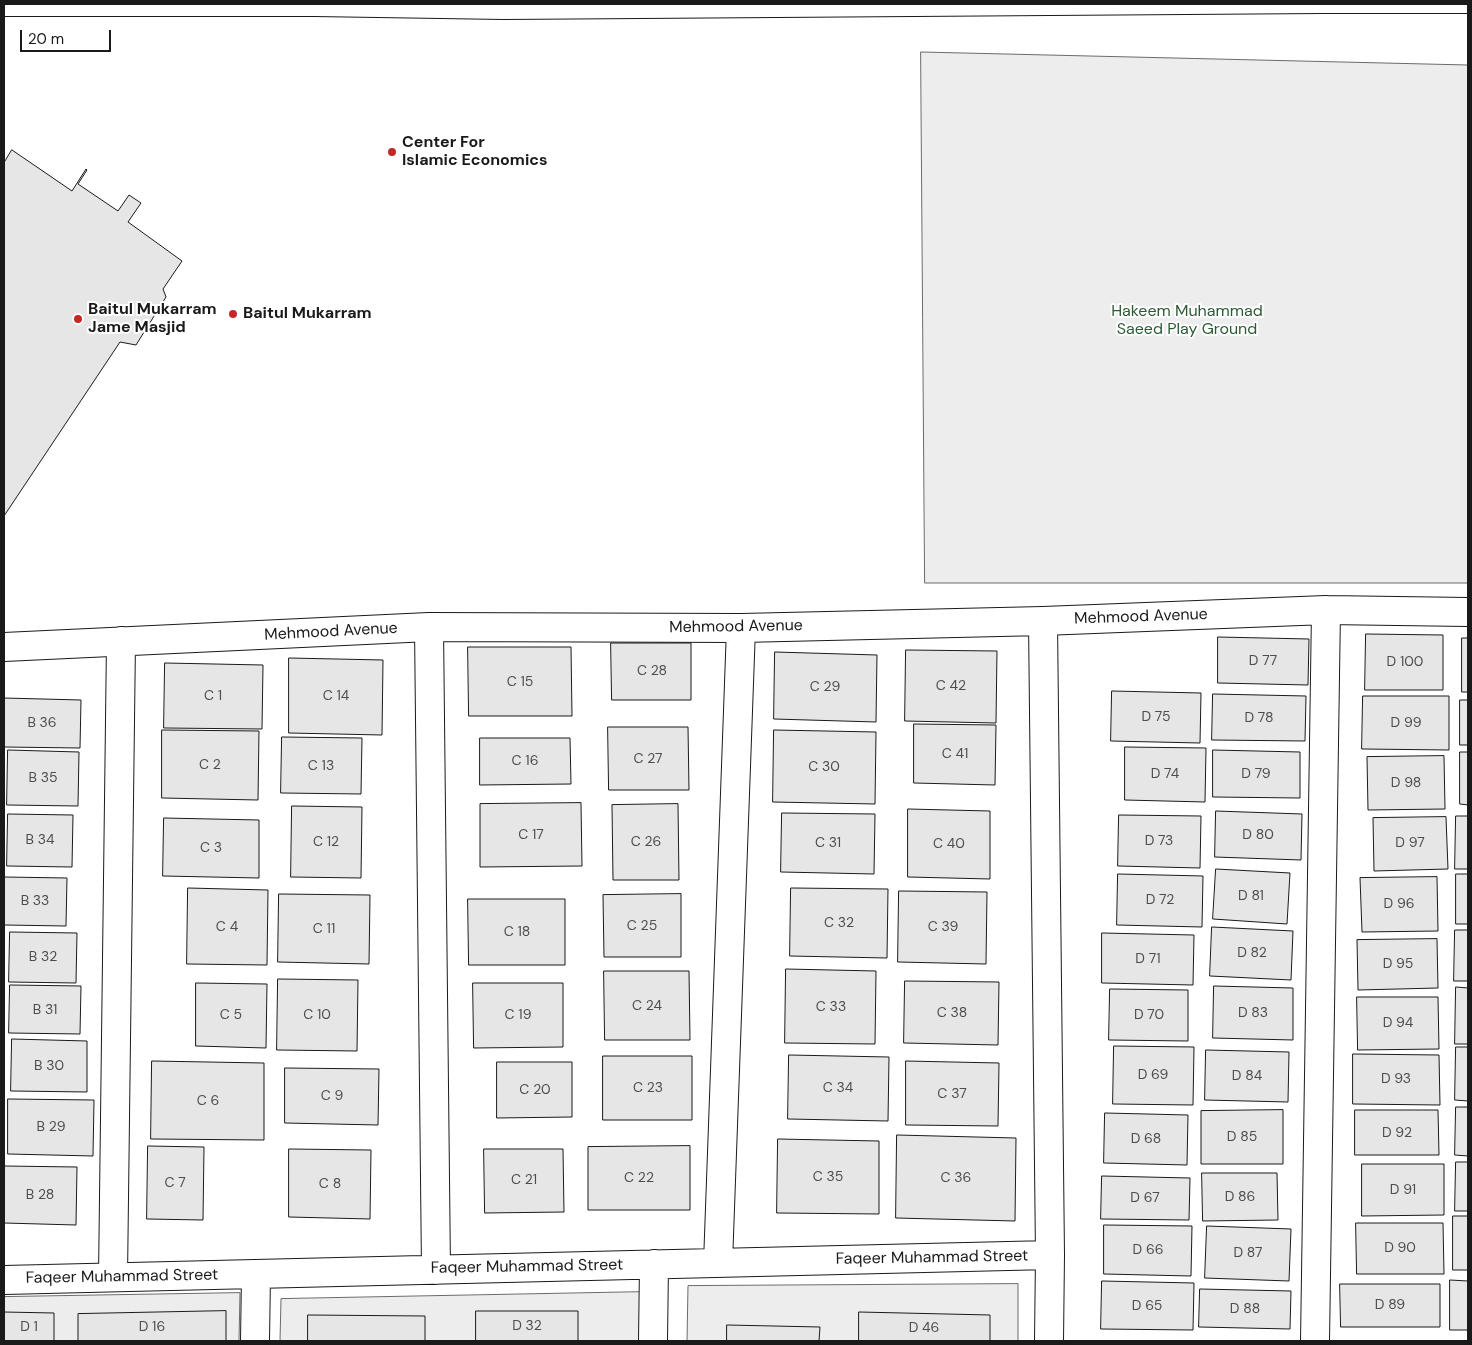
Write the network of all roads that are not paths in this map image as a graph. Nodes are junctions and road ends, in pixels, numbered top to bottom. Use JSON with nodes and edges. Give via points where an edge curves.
{"nodes":[{"id":1,"x":314,"y":6,"type":"edge"},
{"id":2,"x":1468,"y":6,"type":"edge"},
{"id":3,"x":4,"y":9,"type":"edge"},
{"id":4,"x":1326,"y":610,"type":"junction"},
{"id":5,"x":1468,"y":612,"type":"edge"},
{"id":6,"x":1043,"y":621,"type":"junction"},
{"id":7,"x":429,"y":627,"type":"junction"},
{"id":8,"x":741,"y":628,"type":"junction"},
{"id":9,"x":121,"y":642,"type":"junction"},
{"id":10,"x":4,"y":647,"type":"edge"},
{"id":11,"x":1050,"y":1256,"type":"junction"},
{"id":12,"x":718,"y":1263,"type":"junction"},
{"id":13,"x":654,"y":1264,"type":"junction"},
{"id":14,"x":436,"y":1270,"type":"junction"},
{"id":15,"x":256,"y":1274,"type":"junction"},
{"id":16,"x":114,"y":1277,"type":"junction"},
{"id":17,"x":4,"y":1280,"type":"edge"},
{"id":18,"x":255,"y":1341,"type":"edge"},
{"id":19,"x":653,"y":1341,"type":"edge"},
{"id":20,"x":1049,"y":1341,"type":"edge"},
{"id":21,"x":1315,"y":1341,"type":"edge"}],
"edges":[{"from":1,"to":2,"type":"lane","via":[[504,12]]},
{"from":1,"to":3,"type":"lane"},
{"from":4,"to":5,"type":"street","name":"Mehmood Avenue"},
{"from":4,"to":6,"type":"street","name":"Mehmood Avenue"},
{"from":4,"to":21,"type":"street"},
{"from":6,"to":8,"type":"street","name":"Mehmood Avenue"},
{"from":6,"to":11,"type":"street"},
{"from":7,"to":8,"type":"street","name":"Mehmood Avenue"},
{"from":7,"to":9,"type":"street","name":"Mehmood Avenue"},
{"from":7,"to":14,"type":"street"},
{"from":8,"to":12,"type":"street"},
{"from":9,"to":10,"type":"street","name":"Mehmood Avenue"},
{"from":9,"to":16,"type":"street"},
{"from":11,"to":12,"type":"street","name":"Faqeer Muhammad Street"},
{"from":11,"to":20,"type":"street"},
{"from":12,"to":13,"type":"street","name":"Faqeer Muhammad Street"},
{"from":13,"to":14,"type":"street","name":"Faqeer Muhammad Street"},
{"from":13,"to":19,"type":"street"},
{"from":14,"to":15,"type":"street","name":"Faqeer Muhammad Street"},
{"from":15,"to":16,"type":"street","name":"Faqeer Muhammad Street"},
{"from":15,"to":18,"type":"street"},
{"from":16,"to":17,"type":"street","name":"Faqeer Muhammad Street"}]}
